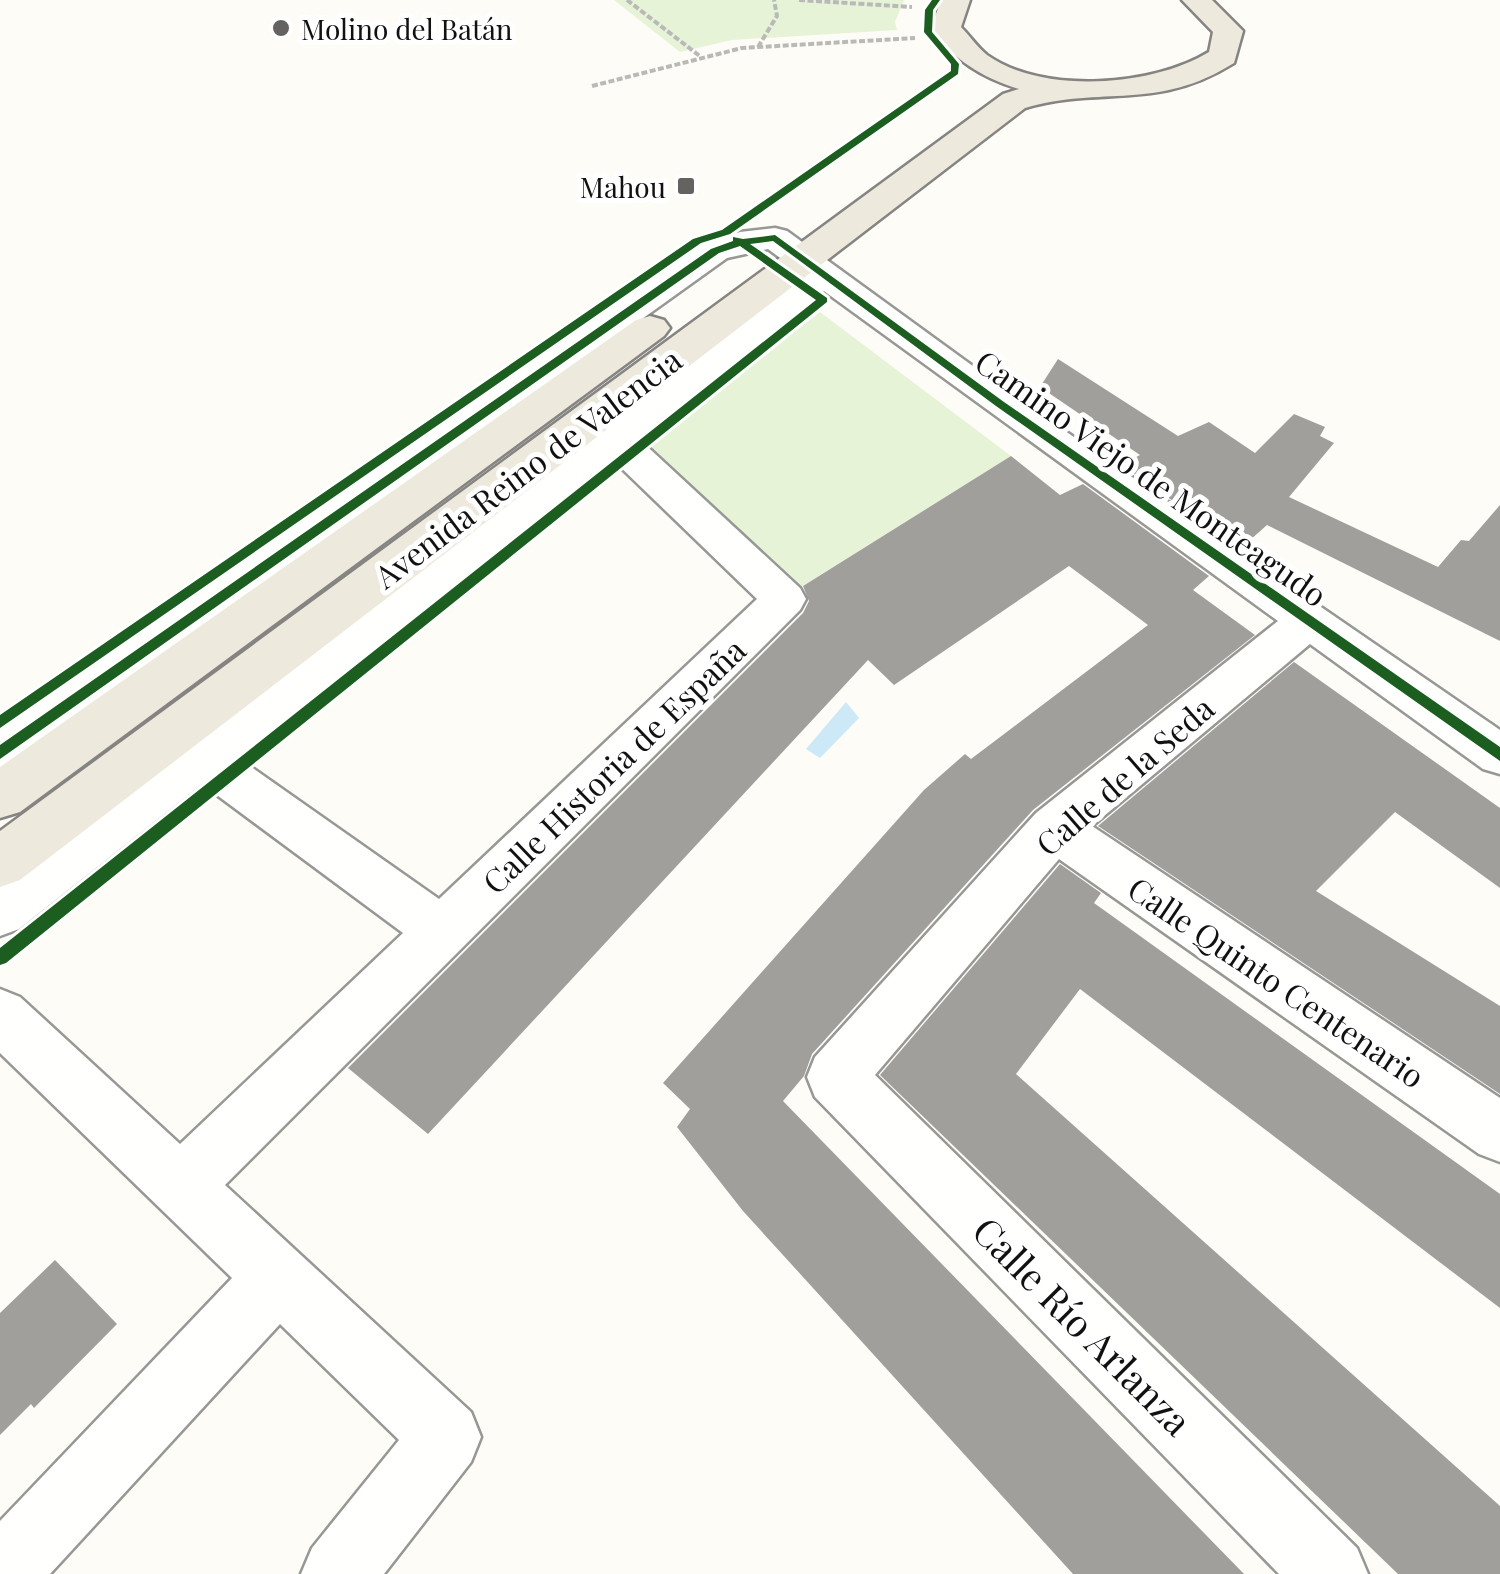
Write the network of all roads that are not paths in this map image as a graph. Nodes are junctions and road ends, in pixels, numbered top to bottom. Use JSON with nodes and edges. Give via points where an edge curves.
{"nodes":[{"id":1,"x":1196,"y":0,"type":"edge"},
{"id":2,"x":947,"y":3,"type":"edge"},
{"id":3,"x":990,"y":68,"type":"junction"},
{"id":4,"x":1061,"y":87,"type":"junction"},
{"id":5,"x":801,"y":257,"type":"junction"},
{"id":6,"x":613,"y":437,"type":"junction"},
{"id":7,"x":1308,"y":622,"type":"junction"},
{"id":8,"x":0,"y":753,"type":"edge"},
{"id":9,"x":1500,"y":756,"type":"edge"},
{"id":10,"x":201,"y":757,"type":"junction"},
{"id":11,"x":0,"y":796,"type":"edge"},
{"id":12,"x":1054,"y":828,"type":"junction"},
{"id":13,"x":0,"y":862,"type":"edge"},
{"id":14,"x":0,"y":913,"type":"edge"},
{"id":15,"x":442,"y":931,"type":"junction"},
{"id":16,"x":0,"y":1014,"type":"edge"},
{"id":17,"x":836,"y":1076,"type":"joint"},
{"id":18,"x":1500,"y":1133,"type":"edge"},
{"id":19,"x":180,"y":1186,"type":"junction"},
{"id":20,"x":278,"y":1278,"type":"junction"},
{"id":21,"x":0,"y":1574,"type":"edge"},
{"id":22,"x":338,"y":1574,"type":"edge"},
{"id":23,"x":1330,"y":1574,"type":"edge"}],
"edges":[{"from":1,"to":4,"type":"main road","via":[[1228,30],[1230,42],[1217,64],[1159,87]]},
{"from":2,"to":3,"type":"main road","via":[[950,38]]},
{"from":3,"to":4,"type":"main road"},
{"from":3,"to":5,"type":"main road","name":"Avenida Reino de Valencia","via":[[986,82]]},
{"from":4,"to":5,"type":"main road","name":"Avenida Reino de Valencia","via":[[1014,101]]},
{"from":5,"to":6,"type":"street"},
{"from":5,"to":7,"type":"street","name":"Camino Viejo de Monteagudo"},
{"from":5,"to":8,"type":"street","via":[[740,242],[716,251]]},
{"from":5,"to":11,"type":"main road","name":"Avenida Reino de Valencia"},
{"from":5,"to":13,"type":"main road","name":"Avenida Reino de Valencia"},
{"from":6,"to":10,"type":"street"},
{"from":6,"to":15,"type":"street","name":"Calle Historia de España","via":[[784,600]]},
{"from":7,"to":9,"type":"street","name":"Camino Viejo de Monteagudo"},
{"from":7,"to":12,"type":"street","name":"Calle de la Seda"},
{"from":10,"to":14,"type":"street"},
{"from":10,"to":15,"type":"street"},
{"from":12,"to":17,"type":"street","name":"Calle de la Seda"},
{"from":12,"to":18,"type":"street","name":"Calle Quinto Centenario"},
{"from":15,"to":19,"type":"street","name":"Calle Historia de España"},
{"from":16,"to":19,"type":"street"},
{"from":17,"to":23,"type":"street","name":"Calle Río Arlanza"},
{"from":19,"to":20,"type":"street"},
{"from":20,"to":21,"type":"street"},
{"from":20,"to":22,"type":"street","via":[[446,1437]]}]}
